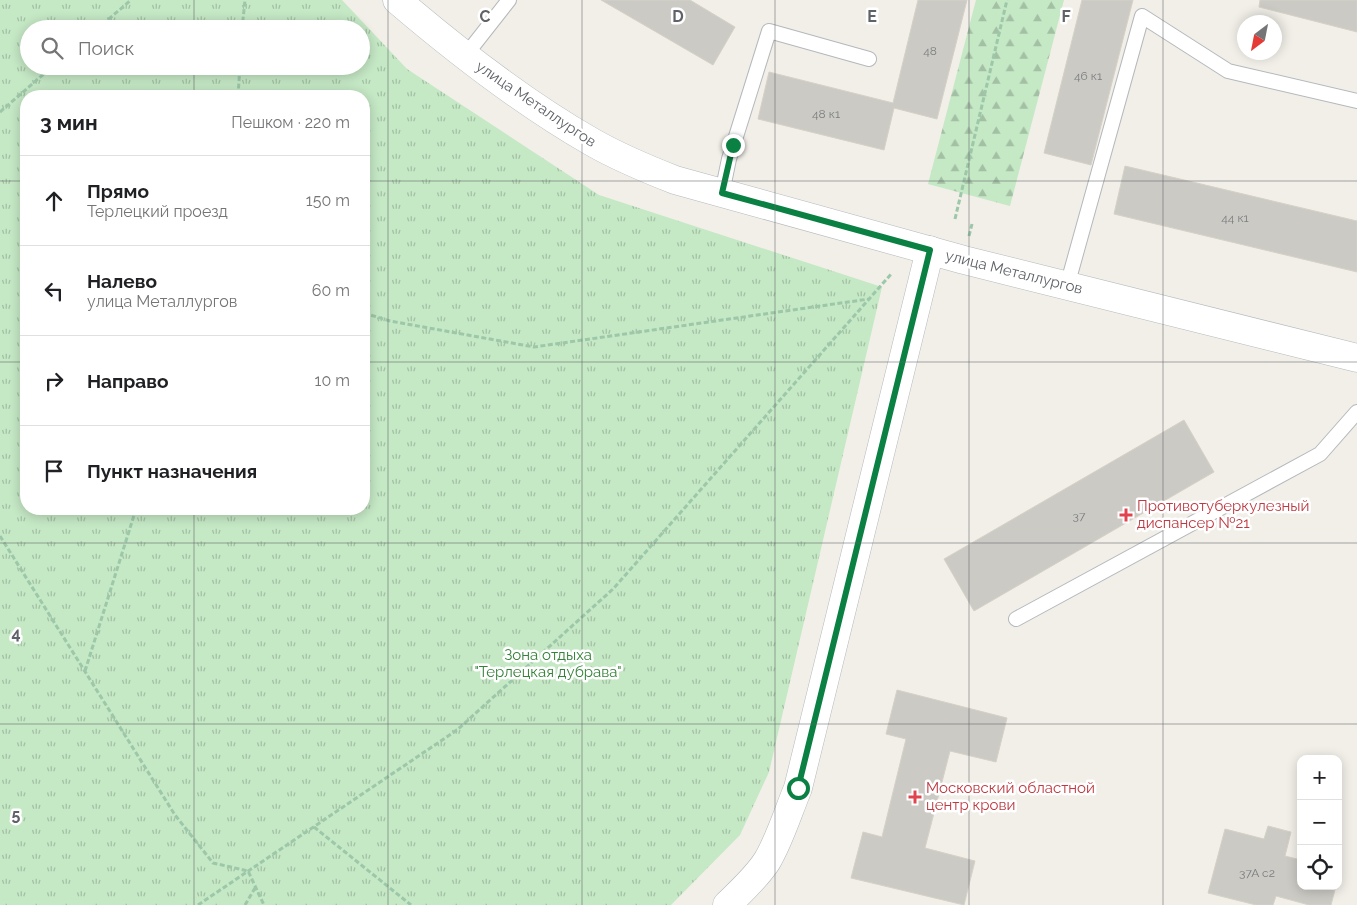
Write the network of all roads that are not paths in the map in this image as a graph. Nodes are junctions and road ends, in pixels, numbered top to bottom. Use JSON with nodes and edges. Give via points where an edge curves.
{"nodes":[{"id":1,"x":397,"y":0,"type":"edge"},
{"id":2,"x":509,"y":0,"type":"edge"},
{"id":3,"x":465,"y":56,"type":"junction"},
{"id":4,"x":869,"y":59,"type":"dead end"},
{"id":5,"x":1357,"y":101,"type":"edge"},
{"id":6,"x":722,"y":193,"type":"junction"},
{"id":7,"x":930,"y":250,"type":"junction"},
{"id":8,"x":1067,"y":286,"type":"junction"},
{"id":9,"x":1357,"y":358,"type":"edge"},
{"id":10,"x":1357,"y":412,"type":"edge"},
{"id":11,"x":1016,"y":619,"type":"dead end"},
{"id":12,"x":727,"y":905,"type":"edge"}],
"edges":[{"from":1,"to":3,"type":"street","name":"улица Металлургов"},
{"from":2,"to":3,"type":"lane"},
{"from":3,"to":6,"type":"street","name":"улица Металлургов","via":[[592,142],[675,180]]},
{"from":4,"to":6,"type":"lane","via":[[769,31],[729,158]]},
{"from":5,"to":8,"type":"lane","via":[[1228,71],[1142,16]]},
{"from":6,"to":7,"type":"street","name":"улица Металлургов"},
{"from":7,"to":8,"type":"street","name":"улица Металлургов"},
{"from":7,"to":12,"type":"street","via":[[798,788],[766,861],[750,883]]},
{"from":8,"to":9,"type":"street","name":"улица Металлургов"},
{"from":10,"to":11,"type":"lane","via":[[1320,454]]}]}
